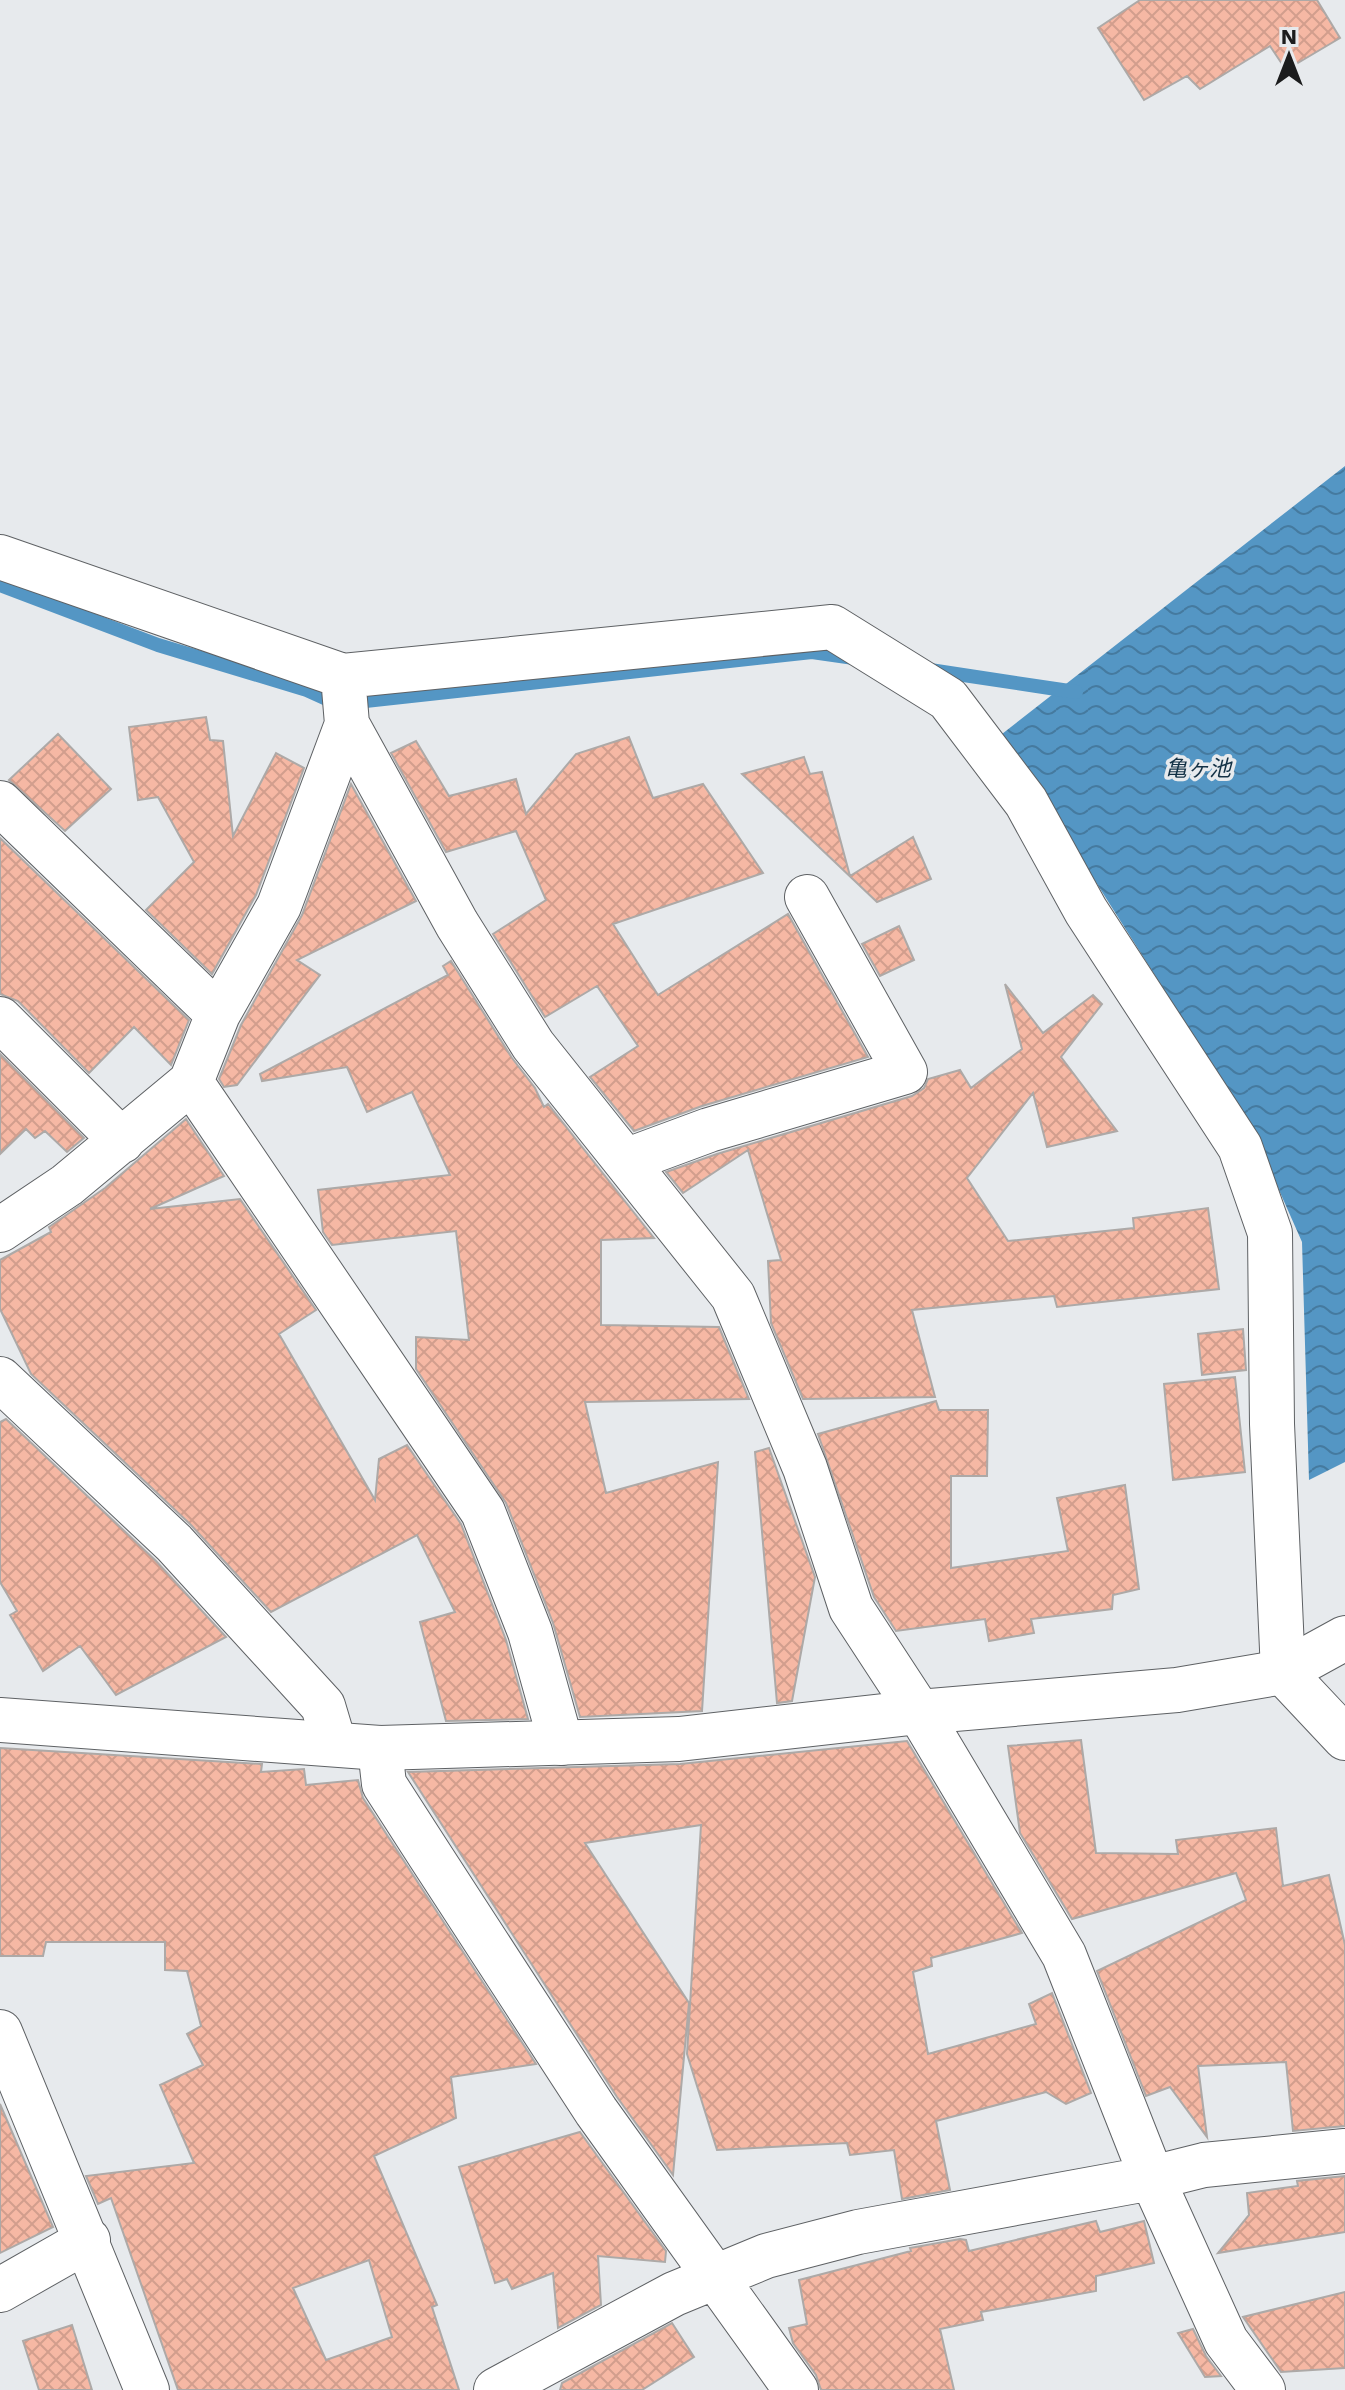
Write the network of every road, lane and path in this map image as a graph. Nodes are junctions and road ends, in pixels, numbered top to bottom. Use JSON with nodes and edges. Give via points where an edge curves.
{"nodes":[{"id":1,"x":0,"y":557,"type":"edge"},
{"id":2,"x":343,"y":676,"type":"junction"},
{"id":3,"x":347,"y":724,"type":"junction"},
{"id":4,"x":0,"y":803,"type":"edge"},
{"id":5,"x":807,"y":897,"type":"dead end"},
{"id":6,"x":218,"y":1014,"type":"junction"},
{"id":7,"x":0,"y":1019,"type":"edge"},
{"id":8,"x":191,"y":1082,"type":"junction"},
{"id":9,"x":122,"y":1141,"type":"junction"},
{"id":10,"x":628,"y":1160,"type":"junction"},
{"id":11,"x":0,"y":1230,"type":"edge"},
{"id":12,"x":0,"y":1379,"type":"edge"},
{"id":13,"x":1345,"y":1638,"type":"edge"},
{"id":14,"x":1283,"y":1672,"type":"junction"},
{"id":15,"x":919,"y":1712,"type":"junction"},
{"id":16,"x":0,"y":1720,"type":"edge"},
{"id":17,"x":1345,"y":1738,"type":"edge"},
{"id":18,"x":334,"y":1743,"type":"junction"},
{"id":19,"x":561,"y":1743,"type":"junction"},
{"id":20,"x":380,"y":1748,"type":"junction"},
{"id":21,"x":0,"y":2032,"type":"edge"},
{"id":22,"x":10,"y":2079,"type":"edge"},
{"id":23,"x":1345,"y":2151,"type":"edge"},
{"id":24,"x":1152,"y":2178,"type":"junction"},
{"id":25,"x":88,"y":2240,"type":"junction"},
{"id":26,"x":718,"y":2277,"type":"junction"},
{"id":27,"x":0,"y":2290,"type":"edge"},
{"id":28,"x":147,"y":2390,"type":"edge"},
{"id":29,"x":496,"y":2390,"type":"edge"},
{"id":30,"x":796,"y":2390,"type":"edge"},
{"id":31,"x":1263,"y":2390,"type":"edge"}],
"edges":[{"from":1,"to":2,"type":"street"},
{"from":2,"to":3,"type":"street"},
{"from":2,"to":14,"type":"street","via":[[832,627],[948,699],[1026,802],[1086,911],[1240,1147],[1270,1233]]},
{"from":3,"to":6,"type":"street","via":[[279,906]]},
{"from":3,"to":10,"type":"street","via":[[457,924],[533,1045]]},
{"from":4,"to":6,"type":"street"},
{"from":5,"to":10,"type":"street","via":[[905,1072],[709,1130]]},
{"from":6,"to":8,"type":"street"},
{"from":7,"to":9,"type":"street"},
{"from":8,"to":9,"type":"street"},
{"from":8,"to":19,"type":"street","via":[[483,1512],[530,1632]]},
{"from":9,"to":11,"type":"street"},
{"from":10,"to":15,"type":"street","via":[[733,1296],[805,1468],[851,1608]]},
{"from":12,"to":18,"type":"street","via":[[174,1543],[323,1706]]},
{"from":13,"to":14,"type":"street"},
{"from":14,"to":15,"type":"street","via":[[1177,1690]]},
{"from":14,"to":17,"type":"street"},
{"from":15,"to":19,"type":"street","via":[[679,1739]]},
{"from":15,"to":24,"type":"street","via":[[1064,1955]]},
{"from":16,"to":18,"type":"street","via":[[145,1734]]},
{"from":18,"to":20,"type":"street"},
{"from":19,"to":20,"type":"street"},
{"from":20,"to":26,"type":"street","via":[[384,1784],[596,2111]]},
{"from":21,"to":22,"type":"street"},
{"from":22,"to":25,"type":"street"},
{"from":23,"to":24,"type":"street","via":[[1204,2165]]},
{"from":24,"to":26,"type":"street","via":[[858,2232],[766,2256]]},
{"from":24,"to":31,"type":"street","via":[[1226,2341]]},
{"from":25,"to":27,"type":"street"},
{"from":25,"to":28,"type":"street"},
{"from":26,"to":29,"type":"street","via":[[674,2294]]},
{"from":26,"to":30,"type":"street"}]}
